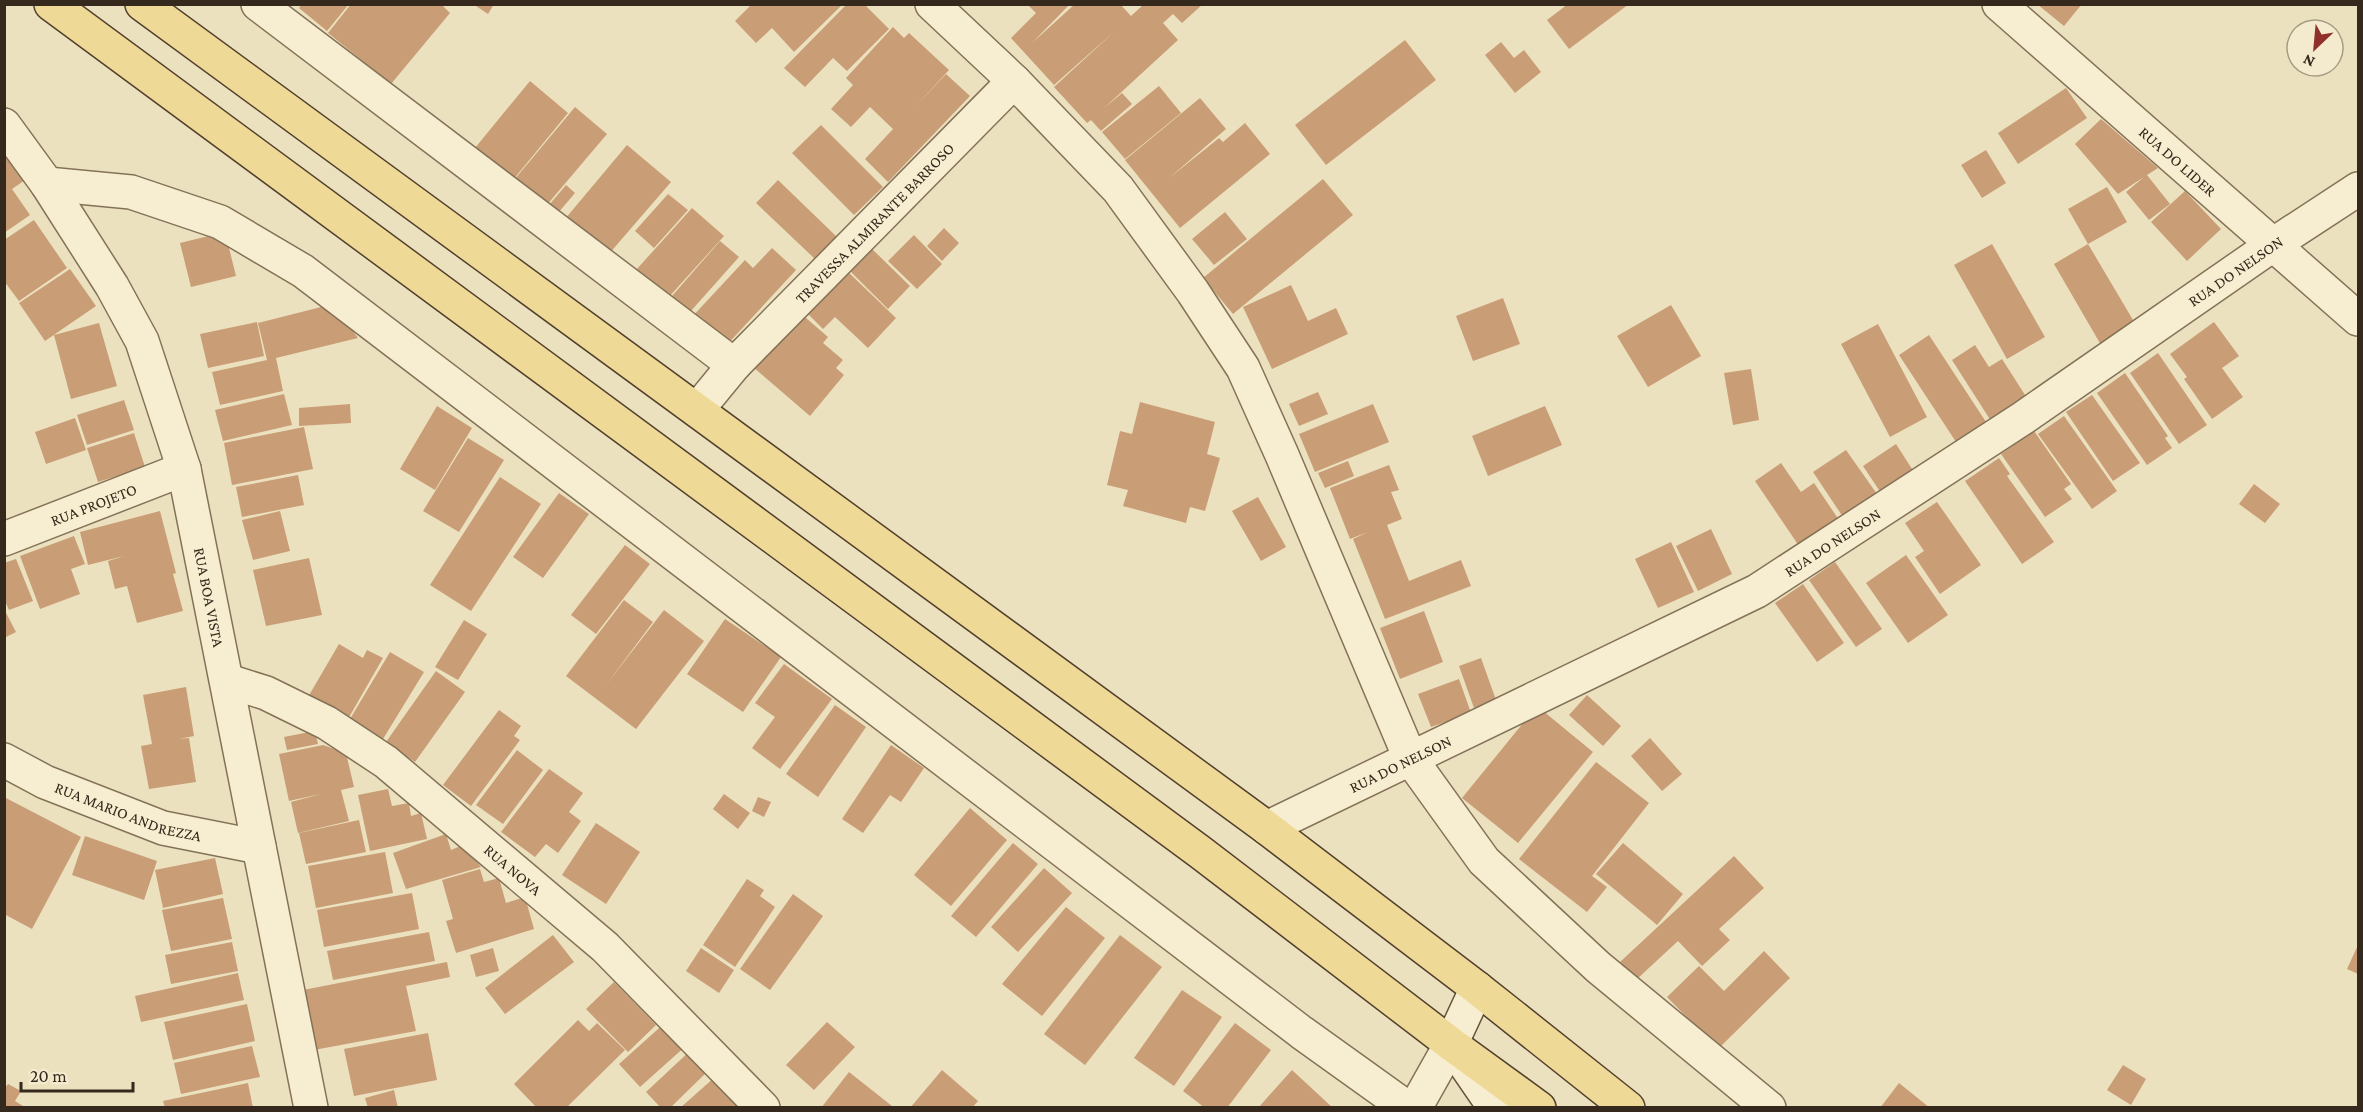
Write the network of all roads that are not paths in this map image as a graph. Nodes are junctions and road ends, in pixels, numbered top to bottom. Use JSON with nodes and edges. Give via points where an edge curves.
{"nodes":[{"id":1,"x":51,"y":4,"type":"edge"},
{"id":2,"x":142,"y":4,"type":"edge"},
{"id":3,"x":258,"y":4,"type":"edge"},
{"id":4,"x":932,"y":4,"type":"edge"},
{"id":5,"x":1999,"y":4,"type":"edge"},
{"id":6,"x":1014,"y":81,"type":"junction"},
{"id":7,"x":4,"y":125,"type":"edge"},
{"id":8,"x":46,"y":184,"type":"junction"},
{"id":9,"x":2358,"y":189,"type":"edge"},
{"id":10,"x":2274,"y":244,"type":"junction"},
{"id":11,"x":2358,"y":319,"type":"edge"},
{"id":12,"x":734,"y":365,"type":"junction"},
{"id":13,"x":697,"y":410,"type":"junction"},
{"id":14,"x":184,"y":469,"type":"junction"},
{"id":15,"x":4,"y":539,"type":"edge"},
{"id":16,"x":228,"y":681,"type":"junction"},
{"id":17,"x":1410,"y":758,"type":"junction"},
{"id":18,"x":4,"y":760,"type":"edge"},
{"id":19,"x":1267,"y":828,"type":"junction"},
{"id":20,"x":259,"y":847,"type":"junction"},
{"id":21,"x":1478,"y":988,"type":"junction"},
{"id":22,"x":1451,"y":1044,"type":"junction"},
{"id":23,"x":312,"y":1107,"type":"edge"},
{"id":24,"x":763,"y":1107,"type":"edge"},
{"id":25,"x":1407,"y":1107,"type":"edge"},
{"id":26,"x":1414,"y":1107,"type":"edge"},
{"id":27,"x":1495,"y":1107,"type":"edge"},
{"id":28,"x":1539,"y":1107,"type":"edge"},
{"id":29,"x":1628,"y":1107,"type":"edge"},
{"id":30,"x":1769,"y":1107,"type":"edge"}],
"edges":[{"from":1,"to":22,"type":"main road","via":[[1200,852]]},
{"from":2,"to":13,"type":"main road"},
{"from":3,"to":12,"type":"street"},
{"from":4,"to":6,"type":"street"},
{"from":5,"to":10,"type":"street","name":"RUA DO LIDER"},
{"from":6,"to":12,"type":"street","name":"TRAVESSA ALMIRANTE BARROSO"},
{"from":6,"to":17,"type":"street","via":[[1118,189],[1243,368]]},
{"from":7,"to":8,"type":"street","name":"RUA BOA VISTA"},
{"from":8,"to":14,"type":"street","name":"RUA BOA VISTA","via":[[112,286],[142,341]]},
{"from":8,"to":25,"type":"street","via":[[131,192],[220,222],[303,271],[1263,1003]]},
{"from":9,"to":10,"type":"street","name":"RUA DO NELSON"},
{"from":10,"to":11,"type":"street","name":"RUA DO LIDER"},
{"from":10,"to":17,"type":"street","name":"RUA DO NELSON","via":[[2023,418],[1757,591]]},
{"from":12,"to":13,"type":"street","name":"TRAVESSA ALMIRANTE BARROSO"},
{"from":13,"to":19,"type":"main road"},
{"from":14,"to":15,"type":"street","name":"RUA PROJETO"},
{"from":14,"to":16,"type":"street","name":"RUA BOA VISTA"},
{"from":16,"to":20,"type":"street","name":"RUA BOA VISTA"},
{"from":16,"to":24,"type":"street","name":"RUA NOVA","via":[[266,693],[327,723],[386,762],[605,947]]},
{"from":17,"to":19,"type":"street","name":"RUA DO NELSON"},
{"from":17,"to":30,"type":"street","via":[[1484,861],[1598,967]]},
{"from":18,"to":20,"type":"street","name":"RUA MARIO ANDREZZA","via":[[45,782],[163,828]]},
{"from":19,"to":21,"type":"main road"},
{"from":20,"to":23,"type":"street","name":"RUA BOA VISTA"},
{"from":21,"to":22,"type":"street"},
{"from":21,"to":29,"type":"main road"},
{"from":22,"to":26,"type":"street"},
{"from":22,"to":27,"type":"street"},
{"from":22,"to":28,"type":"main road"}]}
